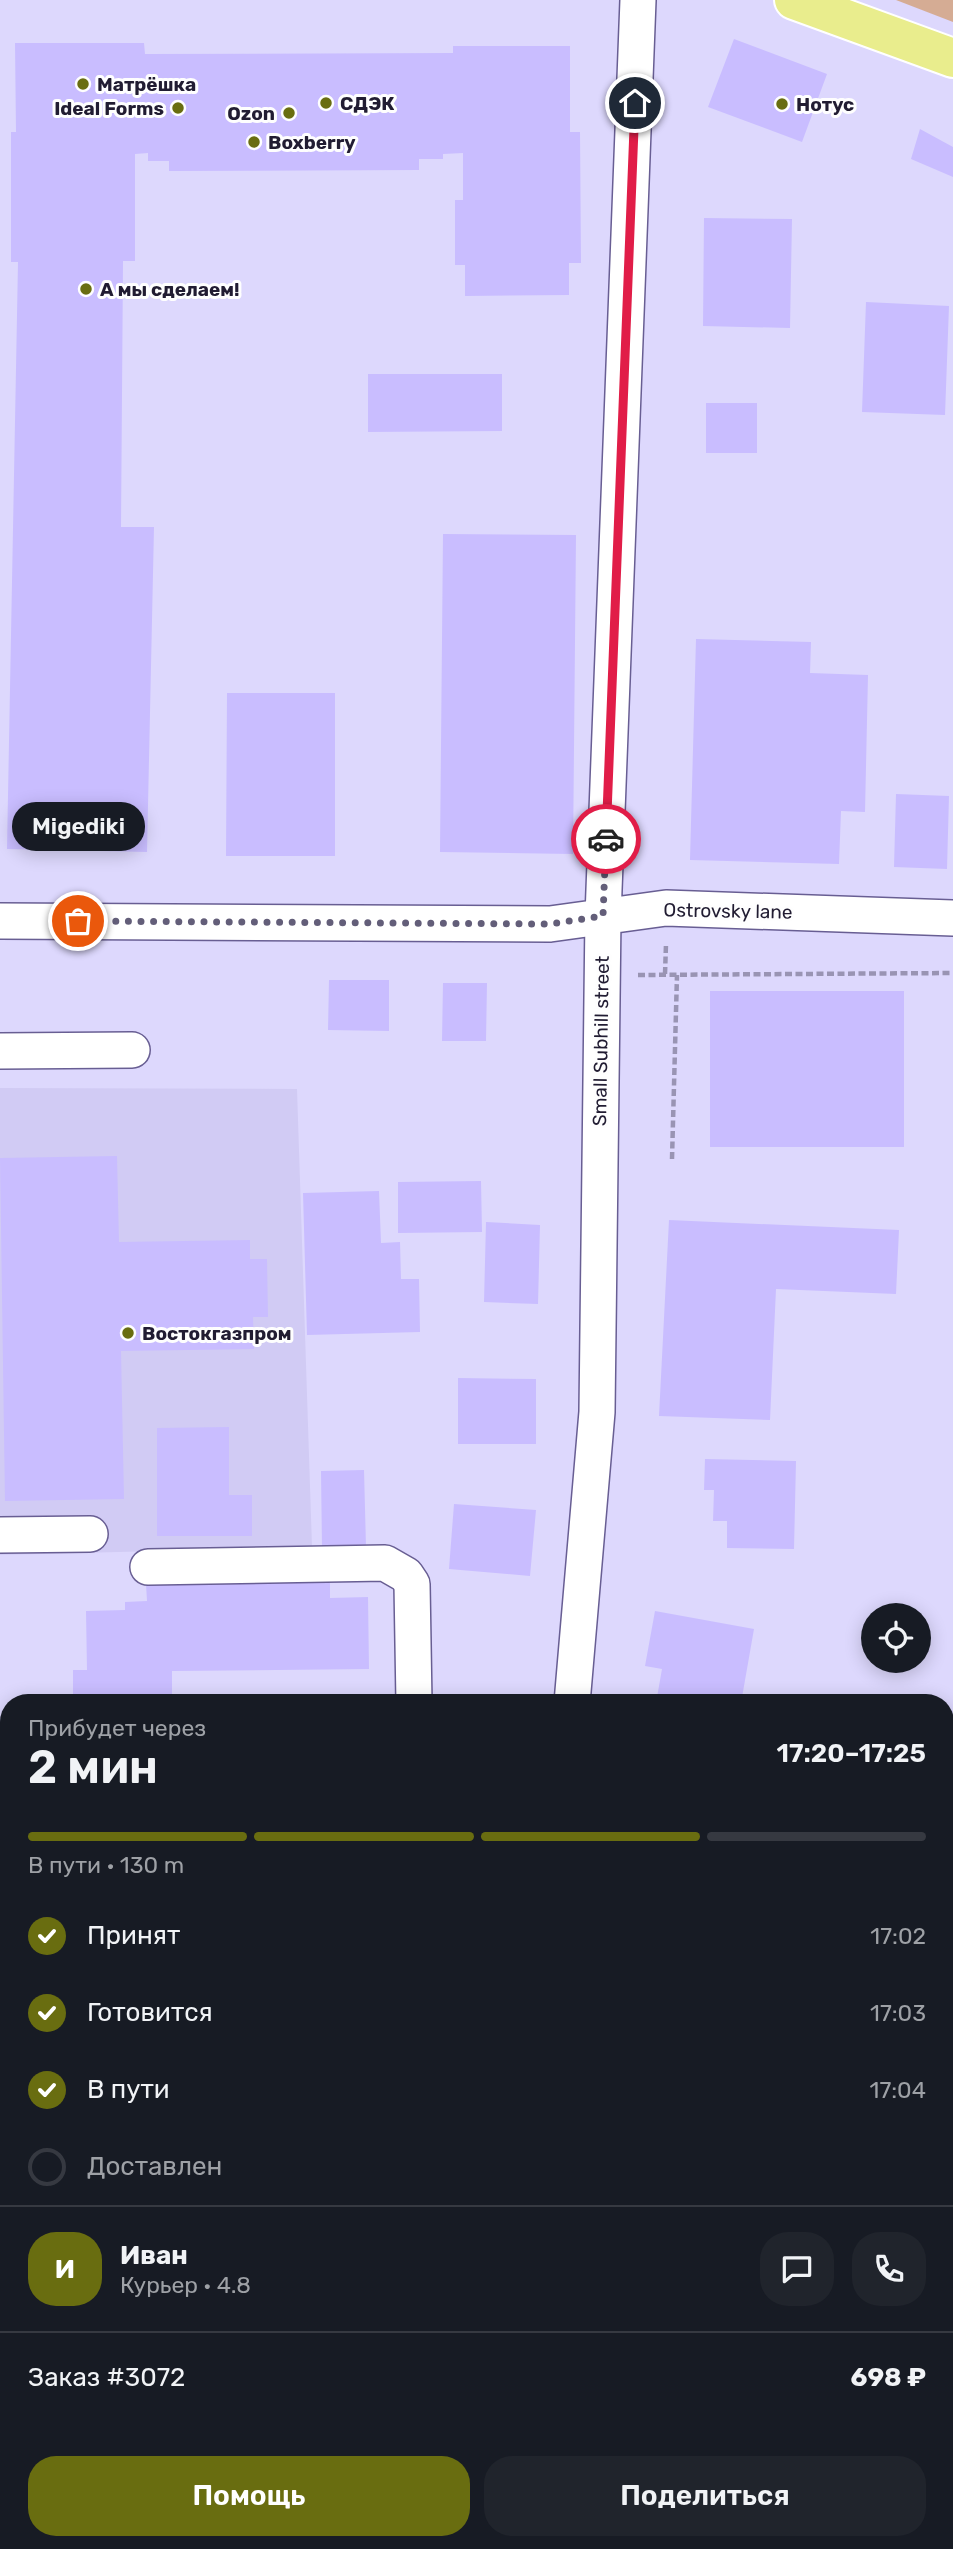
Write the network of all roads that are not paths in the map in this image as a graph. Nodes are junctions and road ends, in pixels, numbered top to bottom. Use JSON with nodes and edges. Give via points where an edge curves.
{"nodes":[{"id":1,"x":638,"y":0,"type":"edge"},
{"id":2,"x":794,"y":0,"type":"edge"},
{"id":3,"x":953,"y":58,"type":"edge"},
{"id":4,"x":603,"y":916,"type":"junction"},
{"id":5,"x":953,"y":918,"type":"edge"},
{"id":6,"x":0,"y":921,"type":"edge"},
{"id":7,"x":132,"y":1050,"type":"dead end"},
{"id":8,"x":0,"y":1051,"type":"edge"},
{"id":9,"x":90,"y":1534,"type":"dead end"},
{"id":10,"x":0,"y":1535,"type":"edge"},
{"id":11,"x":148,"y":1567,"type":"dead end"},
{"id":12,"x":414,"y":1694,"type":"edge"},
{"id":13,"x":573,"y":1694,"type":"edge"}],
"edges":[{"from":1,"to":4,"type":"street","name":"Small Subhill street"},
{"from":2,"to":3,"type":"main road"},
{"from":4,"to":5,"type":"street","name":"Ostrovsky lane","via":[[666,908]]},
{"from":4,"to":6,"type":"street","name":"Ostrovsky lane","via":[[550,924]]},
{"from":4,"to":13,"type":"street","name":"Small Subhill street","via":[[597,1412]]},
{"from":7,"to":8,"type":"street"},
{"from":9,"to":10,"type":"street"},
{"from":11,"to":12,"type":"street","via":[[386,1563],[412,1584]]}]}
